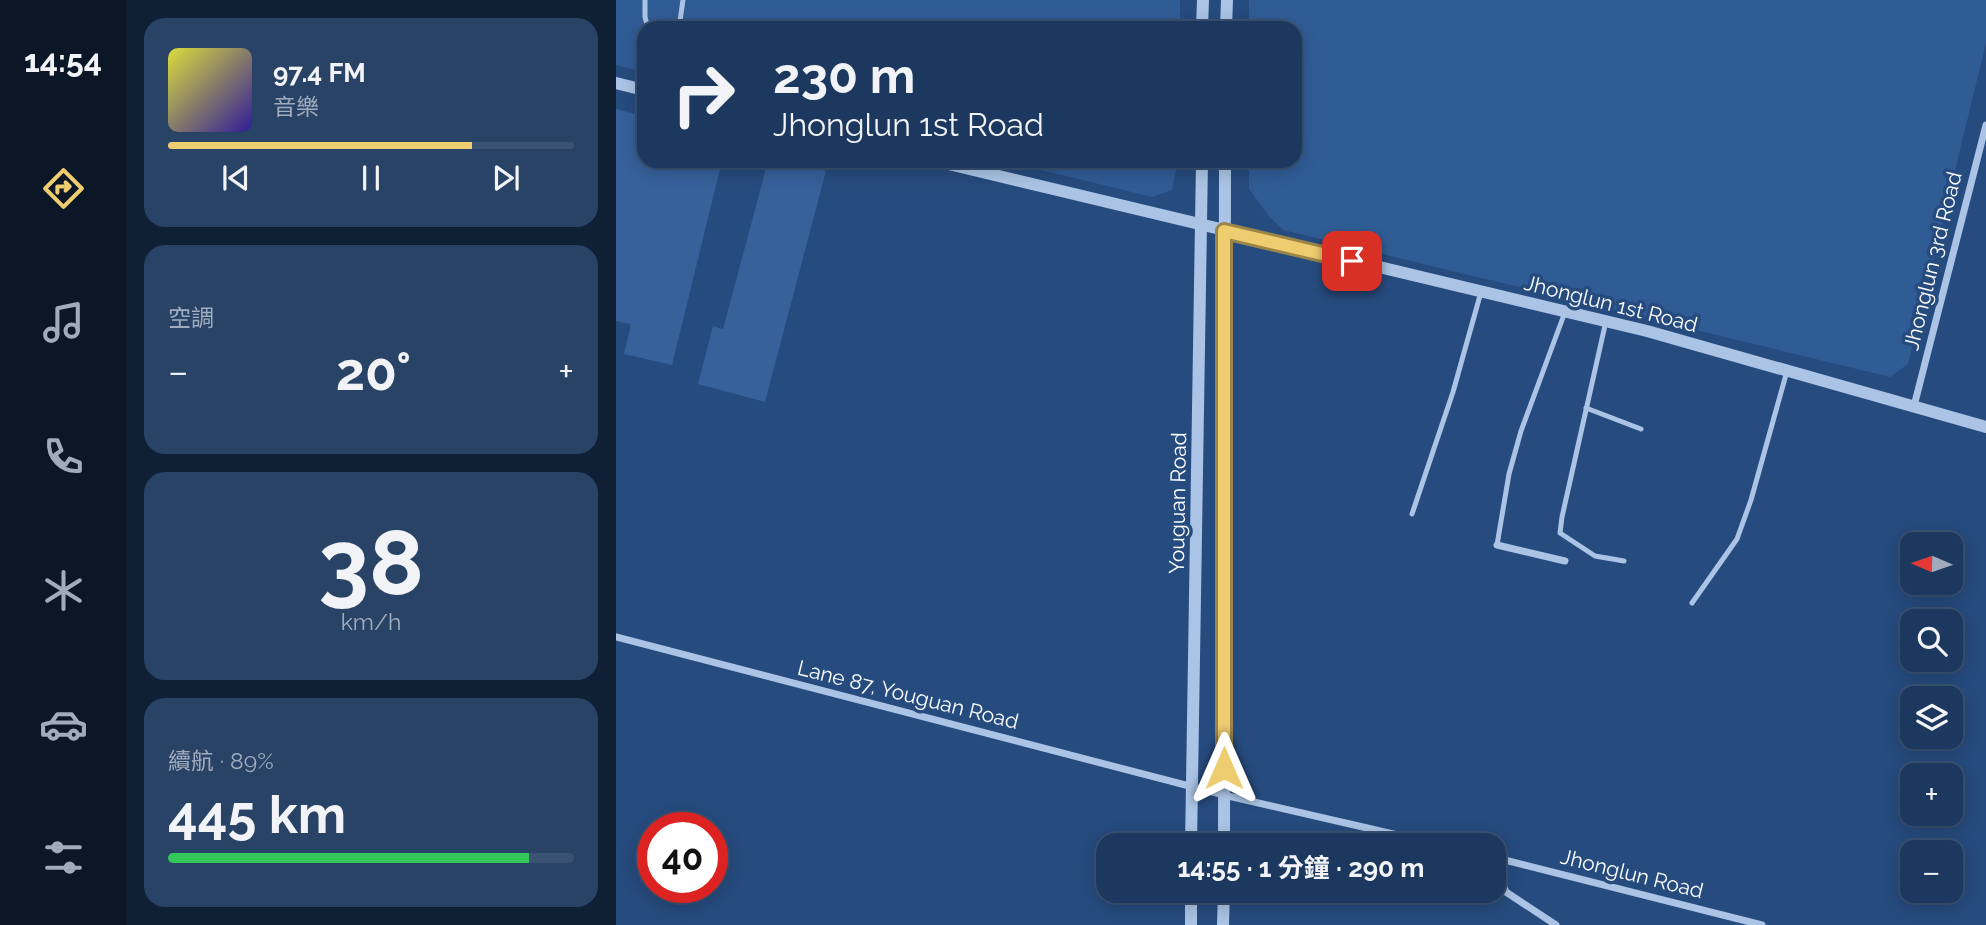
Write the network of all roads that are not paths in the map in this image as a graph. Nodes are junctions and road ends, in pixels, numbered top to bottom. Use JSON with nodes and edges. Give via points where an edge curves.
{"nodes":[{"id":1,"x":645,"y":0,"type":"edge"},
{"id":2,"x":683,"y":0,"type":"edge"},
{"id":3,"x":1203,"y":0,"type":"edge"},
{"id":4,"x":1227,"y":0,"type":"edge"},
{"id":5,"x":646,"y":21,"type":"edge"},
{"id":6,"x":680,"y":21,"type":"edge"},
{"id":7,"x":1202,"y":21,"type":"edge"},
{"id":8,"x":1226,"y":21,"type":"edge"},
{"id":9,"x":616,"y":83,"type":"edge"},
{"id":10,"x":637,"y":88,"type":"edge"},
{"id":11,"x":1986,"y":125,"type":"edge"},
{"id":12,"x":965,"y":168,"type":"edge"},
{"id":13,"x":1202,"y":168,"type":"edge"},
{"id":14,"x":1225,"y":168,"type":"edge"},
{"id":15,"x":1202,"y":225,"type":"junction"},
{"id":16,"x":1224,"y":231,"type":"junction"},
{"id":17,"x":1481,"y":292,"type":"junction"},
{"id":18,"x":1565,"y":312,"type":"junction"},
{"id":19,"x":1606,"y":321,"type":"junction"},
{"id":20,"x":1787,"y":371,"type":"junction"},
{"id":21,"x":1914,"y":406,"type":"junction"},
{"id":22,"x":1586,"y":408,"type":"junction"},
{"id":23,"x":1986,"y":427,"type":"edge"},
{"id":24,"x":1641,"y":429,"type":"dead end"},
{"id":25,"x":1412,"y":514,"type":"dead end"},
{"id":26,"x":1497,"y":545,"type":"joint"},
{"id":27,"x":1565,"y":561,"type":"dead end"},
{"id":28,"x":1624,"y":561,"type":"dead end"},
{"id":29,"x":1692,"y":603,"type":"dead end"},
{"id":30,"x":616,"y":637,"type":"edge"},
{"id":31,"x":1192,"y":786,"type":"junction"},
{"id":32,"x":1224,"y":794,"type":"junction"},
{"id":33,"x":1191,"y":833,"type":"edge"},
{"id":34,"x":1224,"y":833,"type":"edge"},
{"id":35,"x":1390,"y":833,"type":"edge"},
{"id":36,"x":1506,"y":862,"type":"edge"},
{"id":37,"x":1506,"y":892,"type":"edge"},
{"id":38,"x":1191,"y":903,"type":"edge"},
{"id":39,"x":1224,"y":903,"type":"edge"},
{"id":40,"x":1191,"y":925,"type":"edge"},
{"id":41,"x":1223,"y":925,"type":"edge"},
{"id":42,"x":1556,"y":925,"type":"edge"},
{"id":43,"x":1762,"y":925,"type":"edge"}],
"edges":[{"from":1,"to":5,"type":"lane"},
{"from":2,"to":6,"type":"lane"},
{"from":3,"to":7,"type":"street"},
{"from":4,"to":8,"type":"street"},
{"from":9,"to":10,"type":"street"},
{"from":11,"to":21,"type":"street","name":"Jhonglun 3rd Road"},
{"from":12,"to":15,"type":"street"},
{"from":13,"to":15,"type":"street","name":"Youguan Road"},
{"from":14,"to":16,"type":"street"},
{"from":15,"to":16,"type":"street","name":"Jhonglun 1st Road"},
{"from":15,"to":31,"type":"street","name":"Youguan Road"},
{"from":16,"to":17,"type":"street","name":"Jhonglun 1st Road"},
{"from":16,"to":32,"type":"street"},
{"from":17,"to":18,"type":"street","name":"Jhonglun 1st Road"},
{"from":17,"to":25,"type":"lane"},
{"from":18,"to":19,"type":"street","name":"Jhonglun 1st Road"},
{"from":18,"to":26,"type":"lane","via":[[1521,431]]},
{"from":19,"to":20,"type":"street","name":"Jhonglun 1st Road"},
{"from":19,"to":22,"type":"lane"},
{"from":20,"to":21,"type":"street","name":"Jhonglun 1st Road"},
{"from":20,"to":29,"type":"lane","via":[[1737,539]]},
{"from":21,"to":23,"type":"street","name":"Jhonglun 1st Road"},
{"from":22,"to":24,"type":"lane"},
{"from":22,"to":28,"type":"lane","via":[[1560,533],[1595,556]]},
{"from":26,"to":27,"type":"street"},
{"from":30,"to":31,"type":"street","name":"Lane 87, Youguan Road"},
{"from":31,"to":32,"type":"street"},
{"from":31,"to":33,"type":"street","name":"Youguan Road"},
{"from":32,"to":34,"type":"street"},
{"from":32,"to":35,"type":"street"},
{"from":36,"to":43,"type":"street","name":"Jhonglun Road"},
{"from":37,"to":42,"type":"street"},
{"from":38,"to":40,"type":"street"},
{"from":39,"to":41,"type":"street"}]}
